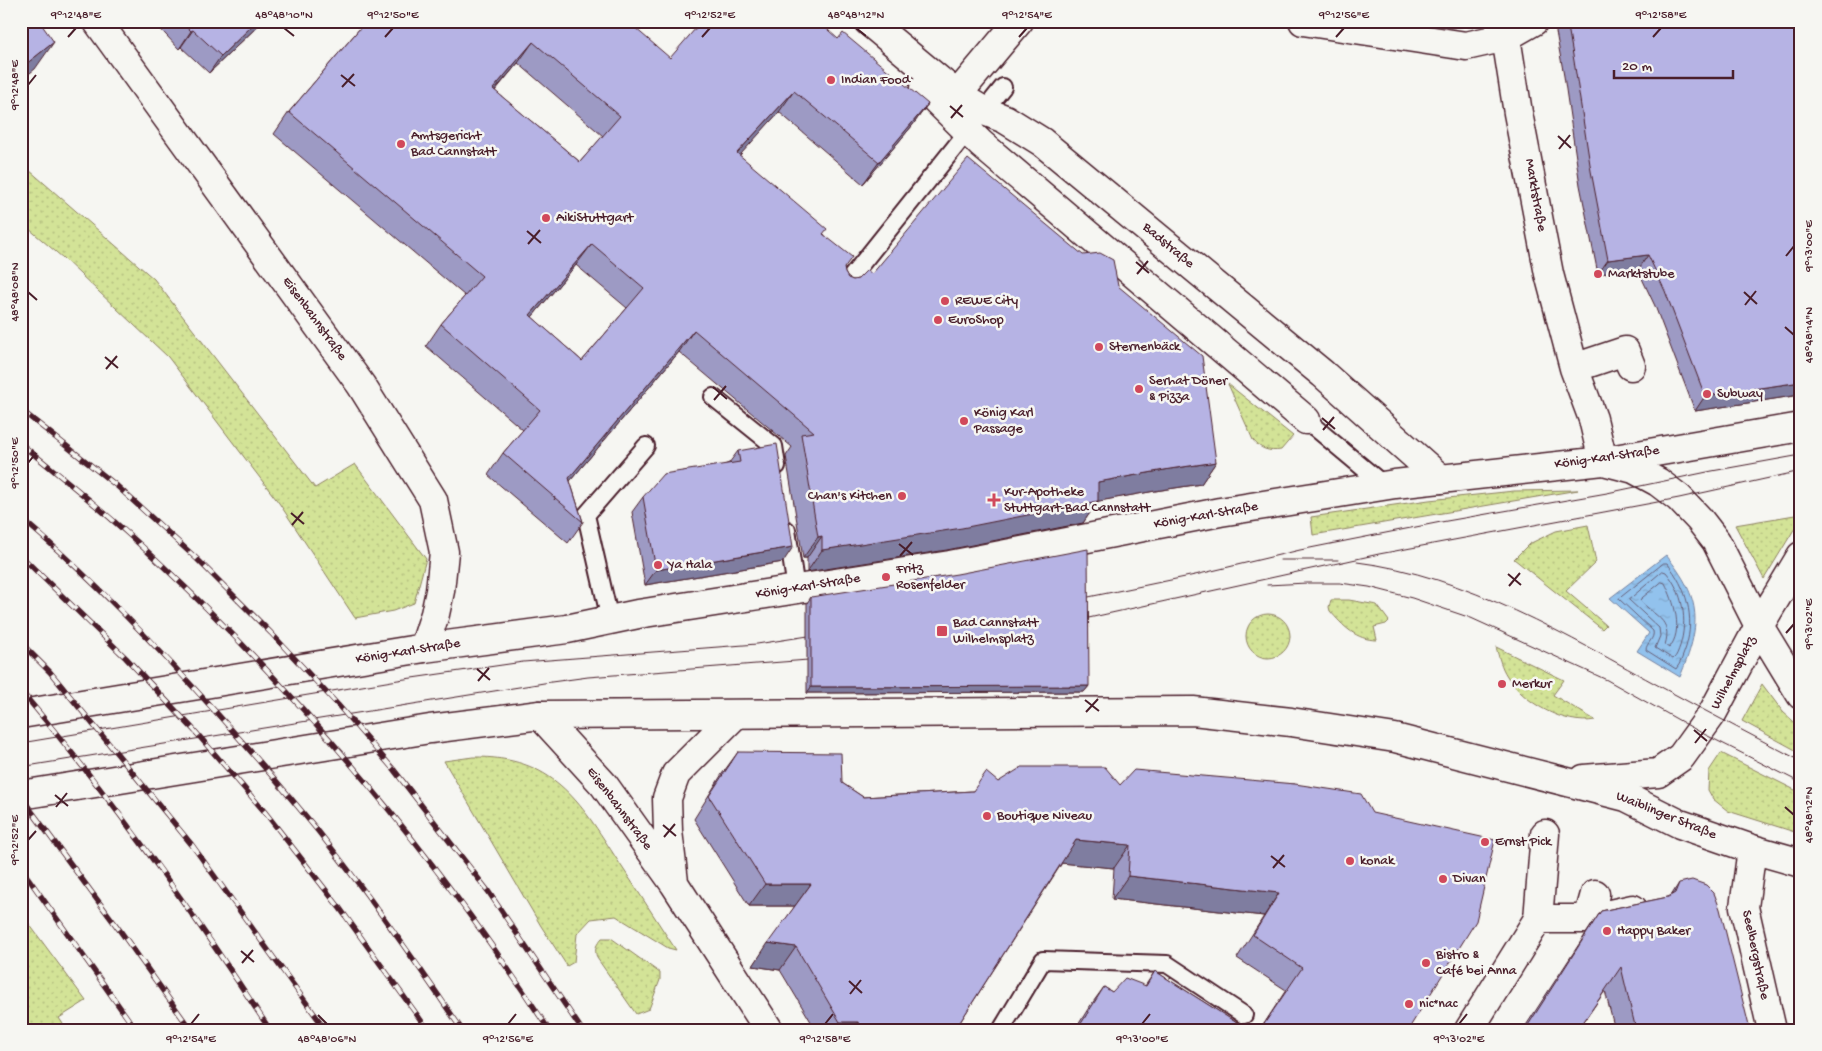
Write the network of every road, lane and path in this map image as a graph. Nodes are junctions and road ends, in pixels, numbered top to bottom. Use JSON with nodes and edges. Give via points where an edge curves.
{"nodes":[{"id":1,"x":97,"y":21,"type":"edge"},
{"id":2,"x":1019,"y":21,"type":"edge"},
{"id":3,"x":1303,"y":21,"type":"edge"},
{"id":4,"x":1534,"y":21,"type":"edge"},
{"id":5,"x":875,"y":27,"type":"edge"},
{"id":6,"x":1502,"y":29,"type":"edge"},
{"id":7,"x":1003,"y":88,"type":"dead end"},
{"id":8,"x":956,"y":96,"type":"junction"},
{"id":9,"x":976,"y":121,"type":"junction"},
{"id":10,"x":839,"y":292,"type":"edge"},
{"id":11,"x":1634,"y":359,"type":"dead end"},
{"id":12,"x":1574,"y":368,"type":"junction"},
{"id":13,"x":713,"y":397,"type":"dead end"},
{"id":14,"x":1306,"y":420,"type":"joint"},
{"id":15,"x":1801,"y":427,"type":"edge"},
{"id":16,"x":646,"y":446,"type":"dead end"},
{"id":17,"x":1603,"y":460,"type":"junction"},
{"id":18,"x":1441,"y":478,"type":"junction"},
{"id":19,"x":780,"y":483,"type":"edge"},
{"id":20,"x":1385,"y":486,"type":"junction"},
{"id":21,"x":784,"y":511,"type":"edge"},
{"id":22,"x":1801,"y":556,"type":"edge"},
{"id":23,"x":796,"y":589,"type":"junction"},
{"id":24,"x":610,"y":620,"type":"junction"},
{"id":25,"x":1759,"y":626,"type":"junction"},
{"id":26,"x":424,"y":648,"type":"junction"},
{"id":27,"x":1801,"y":695,"type":"edge"},
{"id":28,"x":21,"y":714,"type":"edge"},
{"id":29,"x":540,"y":715,"type":"junction"},
{"id":30,"x":735,"y":715,"type":"junction"},
{"id":31,"x":1560,"y":780,"type":"junction"},
{"id":32,"x":21,"y":795,"type":"edge"},
{"id":33,"x":1545,"y":834,"type":"dead end"},
{"id":34,"x":1752,"y":850,"type":"junction"},
{"id":35,"x":1801,"y":863,"type":"edge"},
{"id":36,"x":674,"y":883,"type":"junction"},
{"id":37,"x":1648,"y":905,"type":"edge"},
{"id":38,"x":1538,"y":919,"type":"junction"},
{"id":39,"x":1244,"y":1015,"type":"dead end"},
{"id":40,"x":769,"y":1030,"type":"edge"},
{"id":41,"x":1001,"y":1030,"type":"edge"},
{"id":42,"x":1469,"y":1030,"type":"edge"},
{"id":43,"x":1772,"y":1030,"type":"edge"}],
"edges":[{"from":1,"to":26,"type":"main road","name":"Eisenbahnstraße","via":[[361,385],[433,500],[444,552],[440,592]]},
{"from":2,"to":8,"type":"main road"},
{"from":3,"to":6,"type":"main road","via":[[1466,46]]},
{"from":4,"to":6,"type":"main road"},
{"from":5,"to":8,"type":"main road","name":"Badstraße"},
{"from":5,"to":9,"type":"main road","name":"Badstraße","via":[[908,73]]},
{"from":6,"to":12,"type":"main road","name":"Marktstraße","via":[[1549,274]]},
{"from":7,"to":9,"type":"lane"},
{"from":8,"to":9,"type":"main road","name":"Badstraße"},
{"from":9,"to":10,"type":"lane"},
{"from":9,"to":14,"type":"main road","name":"Badstraße"},
{"from":9,"to":18,"type":"main road","name":"Badstraße","via":[[1013,123],[1049,148],[1323,374]]},
{"from":11,"to":12,"type":"main road"},
{"from":12,"to":17,"type":"main road","name":"Marktstraße","via":[[1593,419]]},
{"from":13,"to":19,"type":"lane","via":[[774,446]]},
{"from":14,"to":20,"type":"lane","name":"Badstraße"},
{"from":15,"to":17,"type":"main road","name":"König-Karl-Straße"},
{"from":16,"to":24,"type":"lane","via":[[586,514]]},
{"from":17,"to":18,"type":"main road","name":"König-Karl-Straße"},
{"from":17,"to":25,"type":"main road","via":[[1658,482],[1700,519],[1716,541]]},
{"from":18,"to":20,"type":"main road","name":"König-Karl-Straße"},
{"from":20,"to":23,"type":"main road","name":"König-Karl-Straße","via":[[1220,512],[950,565]]},
{"from":21,"to":23,"type":"lane"},
{"from":22,"to":25,"type":"main road","name":"Wilhelmsplatz"},
{"from":23,"to":24,"type":"main road","name":"König-Karl-Straße"},
{"from":24,"to":26,"type":"main road","name":"König-Karl-Straße"},
{"from":25,"to":27,"type":"main road"},
{"from":25,"to":31,"type":"main road","name":"Wilhelmsplatz","via":[[1712,714],[1681,757],[1658,773]]},
{"from":26,"to":28,"type":"main road","name":"König-Karl-Straße"},
{"from":29,"to":30,"type":"main road"},
{"from":29,"to":32,"type":"main road","via":[[430,729]]},
{"from":29,"to":36,"type":"main road","name":"Eisenbahnstraße","via":[[604,786]]},
{"from":30,"to":31,"type":"main road","via":[[1193,711],[1395,738]]},
{"from":30,"to":36,"type":"main road","name":"Eisenbahnstraße","via":[[676,774],[667,798]]},
{"from":31,"to":34,"type":"main road","name":"Waiblinger Straße","via":[[1626,797],[1680,824]]},
{"from":33,"to":38,"type":"main road"},
{"from":34,"to":35,"type":"main road","name":"Waiblinger Straße"},
{"from":34,"to":43,"type":"main road","name":"Seelbergstraße","via":[[1744,907]]},
{"from":36,"to":40,"type":"main road","name":"Eisenbahnstraße"},
{"from":37,"to":38,"type":"main road","via":[[1593,907]]},
{"from":38,"to":42,"type":"main road"},
{"from":39,"to":41,"type":"lane","via":[[1168,964],[1043,960]]}]}
